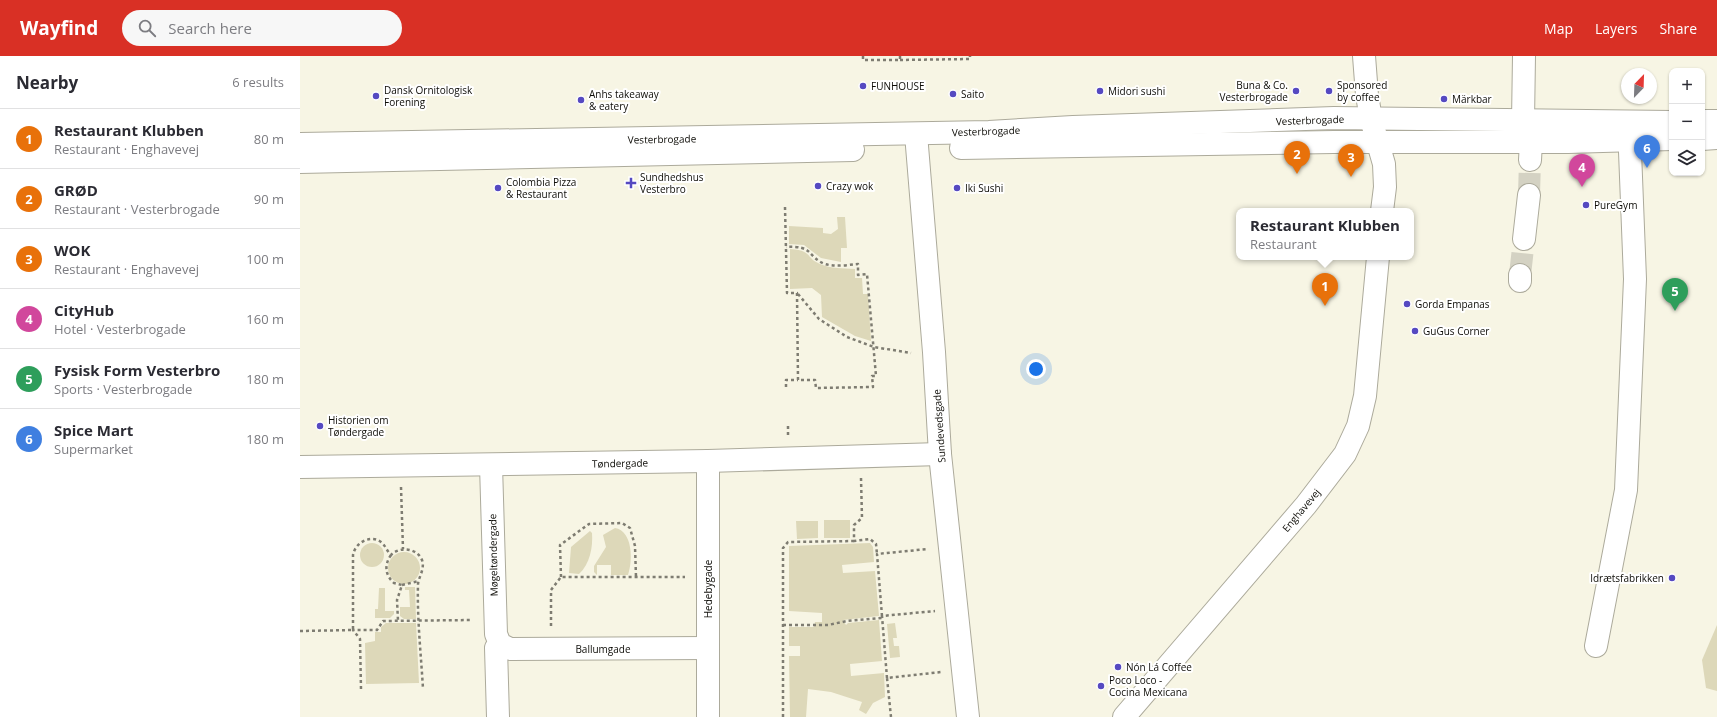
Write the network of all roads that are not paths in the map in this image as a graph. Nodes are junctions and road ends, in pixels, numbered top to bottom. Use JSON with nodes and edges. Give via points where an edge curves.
{"nodes":[{"id":1,"x":1364,"y":56,"type":"edge"},
{"id":2,"x":1524,"y":56,"type":"edge"},
{"id":3,"x":1371,"y":119,"type":"junction"},
{"id":4,"x":1523,"y":121,"type":"junction"},
{"id":5,"x":1705,"y":121,"type":"edge"},
{"id":6,"x":1717,"y":121,"type":"edge"},
{"id":7,"x":1669,"y":123,"type":"edge"},
{"id":8,"x":1629,"y":131,"type":"junction"},
{"id":9,"x":1669,"y":138,"type":"edge"},
{"id":10,"x":1717,"y":138,"type":"edge"},
{"id":11,"x":1705,"y":139,"type":"edge"},
{"id":12,"x":916,"y":141,"type":"junction"},
{"id":13,"x":1377,"y":142,"type":"junction"},
{"id":14,"x":300,"y":144,"type":"edge"},
{"id":15,"x":300,"y":162,"type":"edge"},
{"id":16,"x":1528,"y":195,"type":"tunnel mouth"},
{"id":17,"x":1382,"y":208,"type":"edge"},
{"id":18,"x":1524,"y":239,"type":"tunnel mouth"},
{"id":19,"x":1378,"y":260,"type":"edge"},
{"id":20,"x":940,"y":454,"type":"junction"},
{"id":21,"x":708,"y":461,"type":"junction"},
{"id":22,"x":491,"y":465,"type":"junction"},
{"id":23,"x":300,"y":467,"type":"edge"},
{"id":24,"x":500,"y":644,"type":"junction"},
{"id":25,"x":1596,"y":646,"type":"dead end"},
{"id":26,"x":708,"y":648,"type":"junction"},
{"id":27,"x":498,"y":717,"type":"edge"},
{"id":28,"x":708,"y":717,"type":"edge"},
{"id":29,"x":968,"y":717,"type":"edge"},
{"id":30,"x":1124,"y":717,"type":"edge"}],
"edges":[{"from":1,"to":3,"type":"street"},
{"from":2,"to":4,"type":"street"},
{"from":3,"to":4,"type":"street","name":"Vesterbrogade"},
{"from":3,"to":12,"type":"street","name":"Vesterbrogade","via":[[1073,127],[989,132]]},
{"from":3,"to":13,"type":"street"},
{"from":4,"to":8,"type":"street","name":"Vesterbrogade"},
{"from":5,"to":6,"type":"street"},
{"from":7,"to":8,"type":"street","name":"Vesterbrogade"},
{"from":8,"to":9,"type":"street","name":"Vesterbrogade"},
{"from":8,"to":13,"type":"street","name":"Vesterbrogade","via":[[1530,151]]},
{"from":8,"to":25,"type":"street","via":[[1635,279],[1626,490]]},
{"from":10,"to":11,"type":"street"},
{"from":12,"to":13,"type":"street","name":"Vesterbrogade"},
{"from":12,"to":14,"type":"street","name":"Vesterbrogade"},
{"from":12,"to":15,"type":"street","name":"Vesterbrogade"},
{"from":12,"to":20,"type":"street","name":"Sundevedsgade"},
{"from":13,"to":17,"type":"street","via":[[1385,172]]},
{"from":16,"to":18,"type":"street"},
{"from":19,"to":30,"type":"street","name":"Enghavevej","via":[[1365,396],[1358,426],[1345,454],[1306,504]]},
{"from":20,"to":21,"type":"street","name":"Tøndergade"},
{"from":20,"to":29,"type":"street","name":"Sundevedsgade"},
{"from":21,"to":22,"type":"street","name":"Tøndergade"},
{"from":21,"to":26,"type":"street","name":"Hedebygade"},
{"from":22,"to":23,"type":"street","name":"Tøndergade"},
{"from":22,"to":24,"type":"street","name":"Møgeltøndergade","via":[[495,619]]},
{"from":24,"to":26,"type":"street","name":"Ballumgade","via":[[510,649]]},
{"from":24,"to":27,"type":"street","via":[[496,648]]},
{"from":26,"to":28,"type":"street","name":"Hedebygade"}]}
